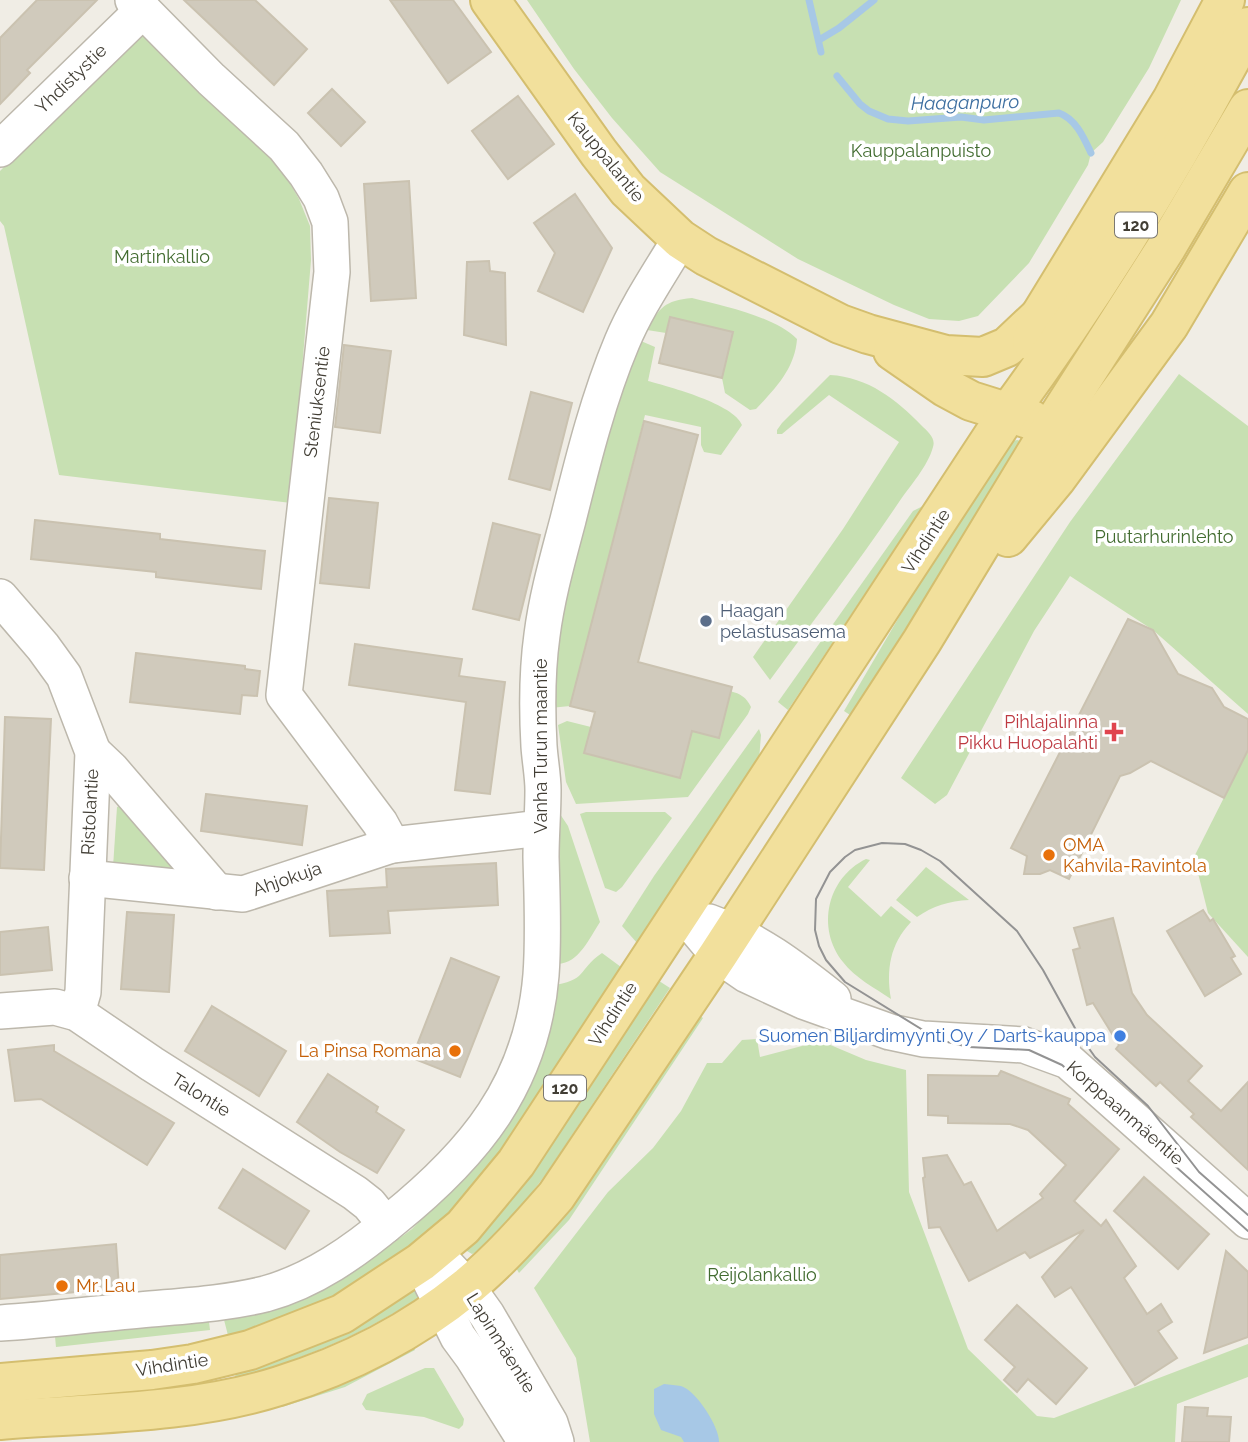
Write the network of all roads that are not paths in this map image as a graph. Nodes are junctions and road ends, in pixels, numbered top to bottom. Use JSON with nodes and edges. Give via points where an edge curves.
{"nodes":[{"id":1,"x":490,"y":0,"type":"edge"},
{"id":2,"x":1225,"y":0,"type":"edge"},
{"id":3,"x":138,"y":5,"type":"edge"},
{"id":4,"x":1248,"y":27,"type":"edge"},
{"id":5,"x":1248,"y":109,"type":"edge"},
{"id":6,"x":0,"y":149,"type":"edge"},
{"id":7,"x":1248,"y":192,"type":"edge"},
{"id":8,"x":680,"y":239,"type":"junction"},
{"id":9,"x":1040,"y":316,"type":"junction"},
{"id":10,"x":868,"y":334,"type":"junction"},
{"id":11,"x":1008,"y":413,"type":"junction"},
{"id":12,"x":1105,"y":414,"type":"junction"},
{"id":13,"x":1056,"y":420,"type":"junction"},
{"id":14,"x":0,"y":597,"type":"edge"},
{"id":15,"x":922,"y":641,"type":"junction"},
{"id":16,"x":93,"y":752,"type":"junction"},
{"id":17,"x":541,"y":828,"type":"junction"},
{"id":18,"x":392,"y":845,"type":"junction"},
{"id":19,"x":87,"y":878,"type":"junction"},
{"id":20,"x":216,"y":892,"type":"junction"},
{"id":21,"x":681,"y":911,"type":"junction"},
{"id":22,"x":725,"y":943,"type":"junction"},
{"id":23,"x":0,"y":1011,"type":"edge"},
{"id":24,"x":77,"y":1013,"type":"junction"},
{"id":25,"x":1248,"y":1221,"type":"edge"},
{"id":26,"x":386,"y":1225,"type":"junction"},
{"id":27,"x":427,"y":1257,"type":"junction"},
{"id":28,"x":454,"y":1297,"type":"junction"},
{"id":29,"x":0,"y":1323,"type":"edge"},
{"id":30,"x":0,"y":1383,"type":"edge"},
{"id":31,"x":0,"y":1420,"type":"edge"},
{"id":32,"x":526,"y":1442,"type":"edge"},
{"id":33,"x":556,"y":1442,"type":"edge"}],
"edges":[{"from":1,"to":8,"type":"main road","name":"Kauppalantie","via":[[606,163]]},
{"from":2,"to":9,"type":"main road","name":"Vihdintie","via":[[1172,100]]},
{"from":3,"to":6,"type":"street","name":"Yhdistystie"},
{"from":3,"to":18,"type":"street","name":"Steniuksentie","via":[[284,146],[321,198],[330,222],[332,272],[284,695]]},
{"from":4,"to":11,"type":"main road","name":"Vihdintie","number":"120","via":[[1202,116],[1132,232]]},
{"from":5,"to":13,"type":"main road","number":"120"},
{"from":7,"to":12,"type":"main road","via":[[1169,325]]},
{"from":8,"to":10,"type":"main road","name":"Kauppalantie","via":[[840,324]]},
{"from":8,"to":17,"type":"street","name":"Vanha Turun maantie","via":[[622,340],[580,472],[550,592],[538,693]]},
{"from":9,"to":10,"type":"main road","name":"Kauppalantie","via":[[1007,347],[983,357],[946,355]]},
{"from":9,"to":11,"type":"main road","name":"Vihdintie"},
{"from":10,"to":11,"type":"main road","name":"Kauppalantie","via":[[945,387]]},
{"from":11,"to":13,"type":"main road","name":"Kauppalantie","via":[[1028,420]]},
{"from":11,"to":21,"type":"main road","name":"Vihdintie","number":"120"},
{"from":12,"to":13,"type":"main road","name":"Kauppalantie"},
{"from":12,"to":15,"type":"main road"},
{"from":13,"to":15,"type":"main road","number":"120"},
{"from":14,"to":16,"type":"street","name":"Ristolantie","via":[[64,676]]},
{"from":15,"to":22,"type":"main road","number":"120"},
{"from":16,"to":19,"type":"street","name":"Ristolantie"},
{"from":16,"to":20,"type":"street"},
{"from":17,"to":18,"type":"street","name":"Ahjokuja"},
{"from":17,"to":26,"type":"street","name":"Vanha Turun maantie","via":[[541,971],[526,1051],[486,1129],[427,1192]]},
{"from":18,"to":20,"type":"street","name":"Ahjokuja","via":[[243,894]]},
{"from":19,"to":20,"type":"street","name":"Ahjokuja"},
{"from":19,"to":24,"type":"street","name":"Ristolantie","via":[[83,992]]},
{"from":21,"to":22,"type":"street","name":"Korppaanmäentie"},
{"from":21,"to":27,"type":"main road","name":"Vihdintie","number":"120","via":[[516,1163],[463,1227]]},
{"from":22,"to":25,"type":"street","name":"Korppaanmäentie","via":[[765,948],[860,1021],[890,1032],[923,1039],[1024,1045],[1068,1061]]},
{"from":22,"to":28,"type":"main road","number":"120","via":[[556,1196],[501,1257]]},
{"from":23,"to":24,"type":"street","name":"Talontie","via":[[55,1007]]},
{"from":24,"to":26,"type":"street","name":"Talontie","via":[[355,1193]]},
{"from":26,"to":29,"type":"street","via":[[323,1269],[264,1294],[215,1303]]},
{"from":27,"to":28,"type":"street","name":"Lapinmäentie"},
{"from":27,"to":30,"type":"main road","name":"Vihdintie","number":"120","via":[[342,1314],[250,1350],[152,1370]]},
{"from":28,"to":31,"type":"main road","number":"120","via":[[359,1356],[279,1386],[165,1408]]},
{"from":28,"to":32,"type":"street","name":"Lapinmäentie","via":[[458,1337]]},
{"from":28,"to":33,"type":"street","name":"Lapinmäentie","via":[[503,1341],[550,1423]]}]}
